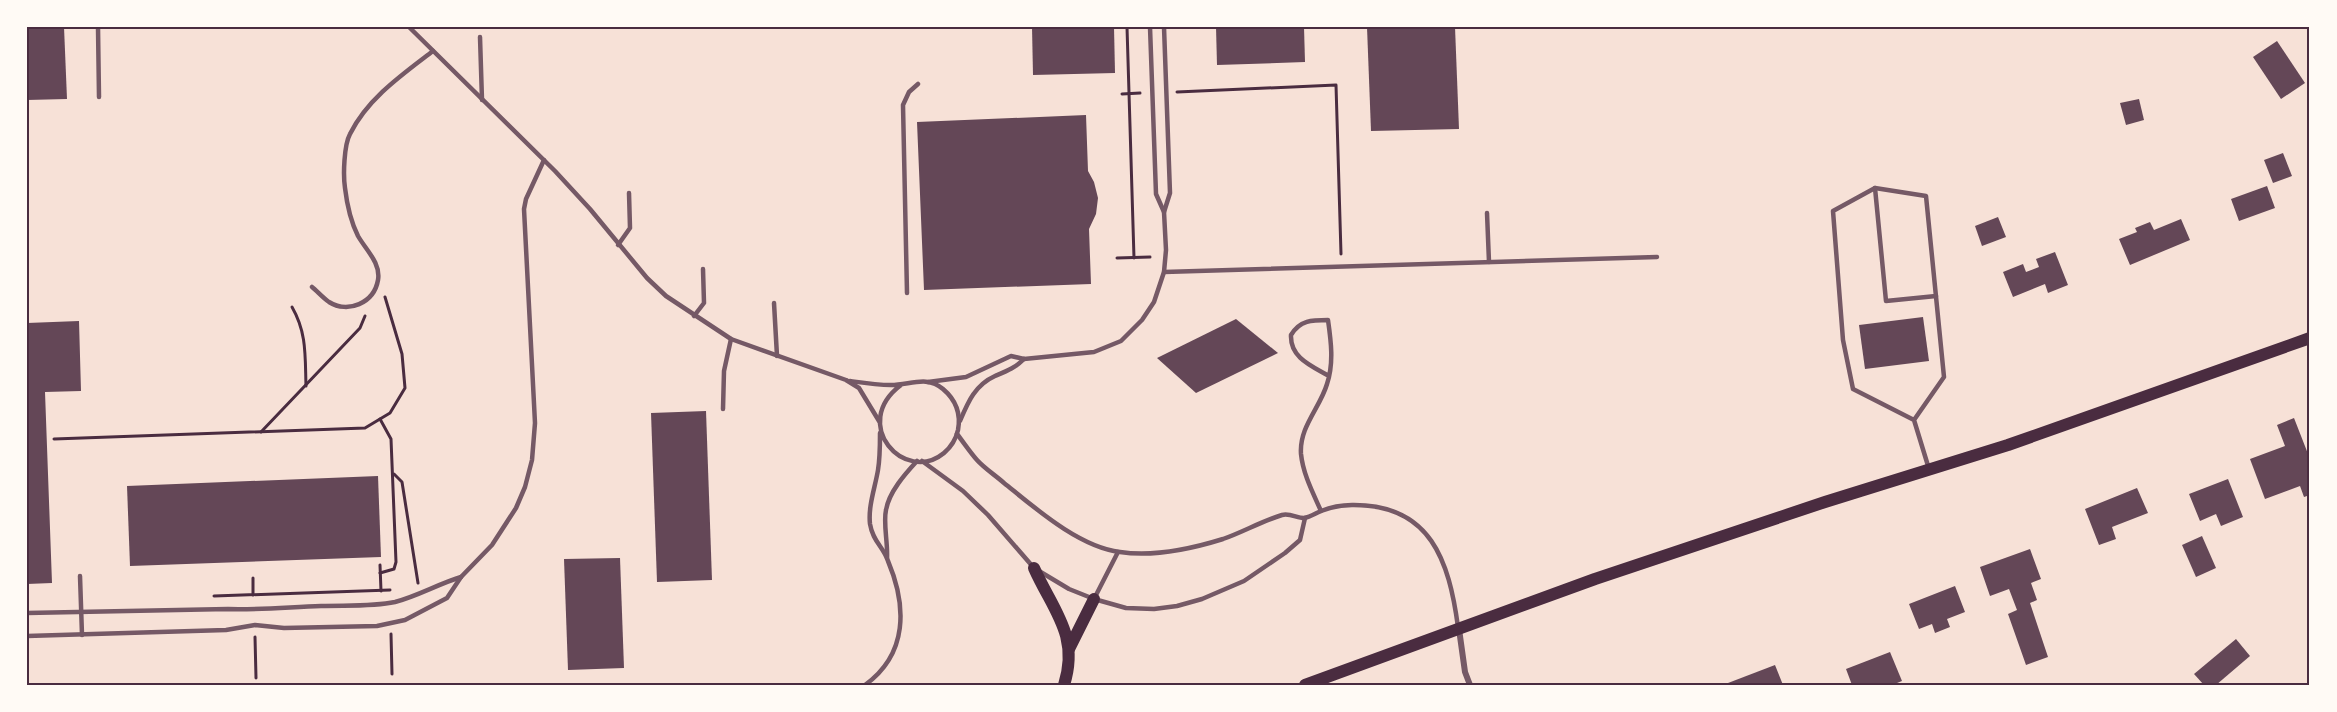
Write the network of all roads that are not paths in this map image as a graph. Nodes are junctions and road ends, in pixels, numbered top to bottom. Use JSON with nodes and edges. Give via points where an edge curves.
{"nodes":[{"id":1,"x":98,"y":27,"type":"edge"},
{"id":2,"x":409,"y":27,"type":"edge"},
{"id":3,"x":1150,"y":27,"type":"edge"},
{"id":4,"x":1164,"y":27,"type":"edge"},
{"id":5,"x":480,"y":37,"type":"dead end"},
{"id":6,"x":433,"y":51,"type":"junction"},
{"id":7,"x":918,"y":84,"type":"dead end"},
{"id":8,"x":99,"y":97,"type":"dead end"},
{"id":9,"x":482,"y":100,"type":"junction"},
{"id":10,"x":544,"y":160,"type":"junction"},
{"id":11,"x":1875,"y":188,"type":"junction"},
{"id":12,"x":629,"y":193,"type":"dead end"},
{"id":13,"x":1164,"y":212,"type":"junction"},
{"id":14,"x":1487,"y":213,"type":"dead end"},
{"id":15,"x":618,"y":245,"type":"junction"},
{"id":16,"x":1657,"y":257,"type":"dead end"},
{"id":17,"x":1490,"y":262,"type":"junction"},
{"id":18,"x":703,"y":269,"type":"dead end"},
{"id":19,"x":1164,"y":272,"type":"junction"},
{"id":20,"x":312,"y":287,"type":"dead end"},
{"id":21,"x":907,"y":293,"type":"dead end"},
{"id":22,"x":1936,"y":296,"type":"junction"},
{"id":23,"x":774,"y":303,"type":"dead end"},
{"id":24,"x":694,"y":316,"type":"junction"},
{"id":25,"x":2310,"y":338,"type":"edge"},
{"id":26,"x":731,"y":339,"type":"junction"},
{"id":27,"x":777,"y":356,"type":"junction"},
{"id":28,"x":1024,"y":359,"type":"junction"},
{"id":29,"x":1329,"y":376,"type":"junction"},
{"id":30,"x":846,"y":380,"type":"junction"},
{"id":31,"x":928,"y":382,"type":"junction"},
{"id":32,"x":901,"y":385,"type":"junction"},
{"id":33,"x":723,"y":409,"type":"dead end"},
{"id":34,"x":1914,"y":420,"type":"junction"},
{"id":35,"x":879,"y":421,"type":"junction"},
{"id":36,"x":960,"y":421,"type":"junction"},
{"id":37,"x":880,"y":430,"type":"junction"},
{"id":38,"x":957,"y":434,"type":"junction"},
{"id":39,"x":919,"y":461,"type":"junction"},
{"id":40,"x":1929,"y":469,"type":"junction"},
{"id":41,"x":1321,"y":511,"type":"junction"},
{"id":42,"x":1305,"y":518,"type":"junction"},
{"id":43,"x":1118,"y":552,"type":"junction"},
{"id":44,"x":888,"y":558,"type":"junction"},
{"id":45,"x":1034,"y":568,"type":"junction"},
{"id":46,"x":80,"y":576,"type":"dead end"},
{"id":47,"x":461,"y":577,"type":"junction"},
{"id":48,"x":1094,"y":600,"type":"junction"},
{"id":49,"x":81,"y":611,"type":"junction"},
{"id":50,"x":27,"y":613,"type":"edge"},
{"id":51,"x":1459,"y":629,"type":"junction"},
{"id":52,"x":82,"y":634,"type":"junction"},
{"id":53,"x":27,"y":636,"type":"edge"},
{"id":54,"x":1069,"y":649,"type":"junction"},
{"id":55,"x":865,"y":685,"type":"edge"},
{"id":56,"x":1064,"y":685,"type":"edge"},
{"id":57,"x":1305,"y":685,"type":"edge"},
{"id":58,"x":1470,"y":685,"type":"edge"}],
"edges":[{"from":1,"to":8,"type":"lane"},
{"from":2,"to":6,"type":"lane"},
{"from":3,"to":13,"type":"lane","via":[[1156,194]]},
{"from":4,"to":13,"type":"lane","via":[[1170,193]]},
{"from":5,"to":9,"type":"lane"},
{"from":6,"to":9,"type":"lane"},
{"from":6,"to":20,"type":"lane","via":[[388,85],[349,135],[344,177],[348,211],[376,262],[378,279],[371,297],[343,308]]},
{"from":7,"to":21,"type":"lane","via":[[903,105]]},
{"from":9,"to":10,"type":"lane"},
{"from":10,"to":15,"type":"lane"},
{"from":10,"to":47,"type":"lane","via":[[524,209],[535,423],[532,460],[516,508],[492,545]]},
{"from":11,"to":22,"type":"lane","via":[[1926,196]]},
{"from":11,"to":22,"type":"lane","via":[[1886,301]]},
{"from":11,"to":34,"type":"lane","via":[[1833,211],[1843,340],[1853,389]]},
{"from":12,"to":15,"type":"lane","via":[[630,228]]},
{"from":13,"to":19,"type":"lane"},
{"from":14,"to":17,"type":"lane"},
{"from":15,"to":24,"type":"lane","via":[[646,278]]},
{"from":16,"to":17,"type":"lane"},
{"from":17,"to":19,"type":"lane"},
{"from":18,"to":24,"type":"lane","via":[[704,303]]},
{"from":19,"to":28,"type":"lane","via":[[1154,302],[1121,341],[1094,352]]},
{"from":22,"to":34,"type":"lane","via":[[1944,376]]},
{"from":23,"to":27,"type":"lane"},
{"from":24,"to":26,"type":"lane"},
{"from":25,"to":40,"type":"main road"},
{"from":26,"to":27,"type":"lane"},
{"from":26,"to":33,"type":"lane","via":[[724,371]]},
{"from":27,"to":30,"type":"lane"},
{"from":28,"to":31,"type":"lane","via":[[1011,356],[966,376]]},
{"from":28,"to":36,"type":"lane","via":[[976,390]]},
{"from":29,"to":29,"type":"lane","via":[[1328,320],[1303,322],[1291,335],[1291,342],[1299,358]]},
{"from":29,"to":41,"type":"lane","via":[[1307,424],[1301,452]]},
{"from":30,"to":32,"type":"lane"},
{"from":30,"to":35,"type":"lane","via":[[859,388]]},
{"from":31,"to":32,"type":"lane"},
{"from":31,"to":36,"type":"lane","via":[[951,396]]},
{"from":32,"to":35,"type":"lane","via":[[883,404]]},
{"from":34,"to":40,"type":"lane"},
{"from":35,"to":37,"type":"lane"},
{"from":36,"to":38,"type":"lane"},
{"from":37,"to":39,"type":"lane","via":[[888,446],[901,457]]},
{"from":37,"to":44,"type":"lane","via":[[878,469],[869,513],[874,540]]},
{"from":38,"to":39,"type":"lane","via":[[942,455]]},
{"from":38,"to":43,"type":"lane","via":[[978,461],[1034,507],[1096,546]]},
{"from":39,"to":44,"type":"lane","via":[[906,472],[889,500],[885,523]]},
{"from":39,"to":45,"type":"lane","via":[[963,490]]},
{"from":40,"to":51,"type":"main road","via":[[1671,552]]},
{"from":41,"to":42,"type":"lane"},
{"from":41,"to":51,"type":"lane","via":[[1336,506],[1384,507],[1413,522],[1444,563]]},
{"from":42,"to":43,"type":"lane","via":[[1285,514],[1223,539],[1183,549],[1142,554]]},
{"from":42,"to":48,"type":"lane","via":[[1300,540],[1285,553],[1244,581],[1202,599],[1154,609],[1126,608]]},
{"from":43,"to":48,"type":"lane"},
{"from":44,"to":55,"type":"lane","via":[[898,591],[899,634],[890,659]]},
{"from":45,"to":48,"type":"lane"},
{"from":45,"to":54,"type":"main road","via":[[1058,613]]},
{"from":46,"to":49,"type":"lane"},
{"from":47,"to":49,"type":"lane","via":[[415,596],[383,603],[254,610]]},
{"from":47,"to":52,"type":"lane","via":[[447,598],[405,620],[383,625],[255,625],[226,630]]},
{"from":48,"to":54,"type":"main road"},
{"from":49,"to":50,"type":"lane"},
{"from":49,"to":52,"type":"lane"},
{"from":51,"to":57,"type":"main road"},
{"from":51,"to":58,"type":"street"},
{"from":52,"to":53,"type":"lane"},
{"from":54,"to":56,"type":"main road"}]}
